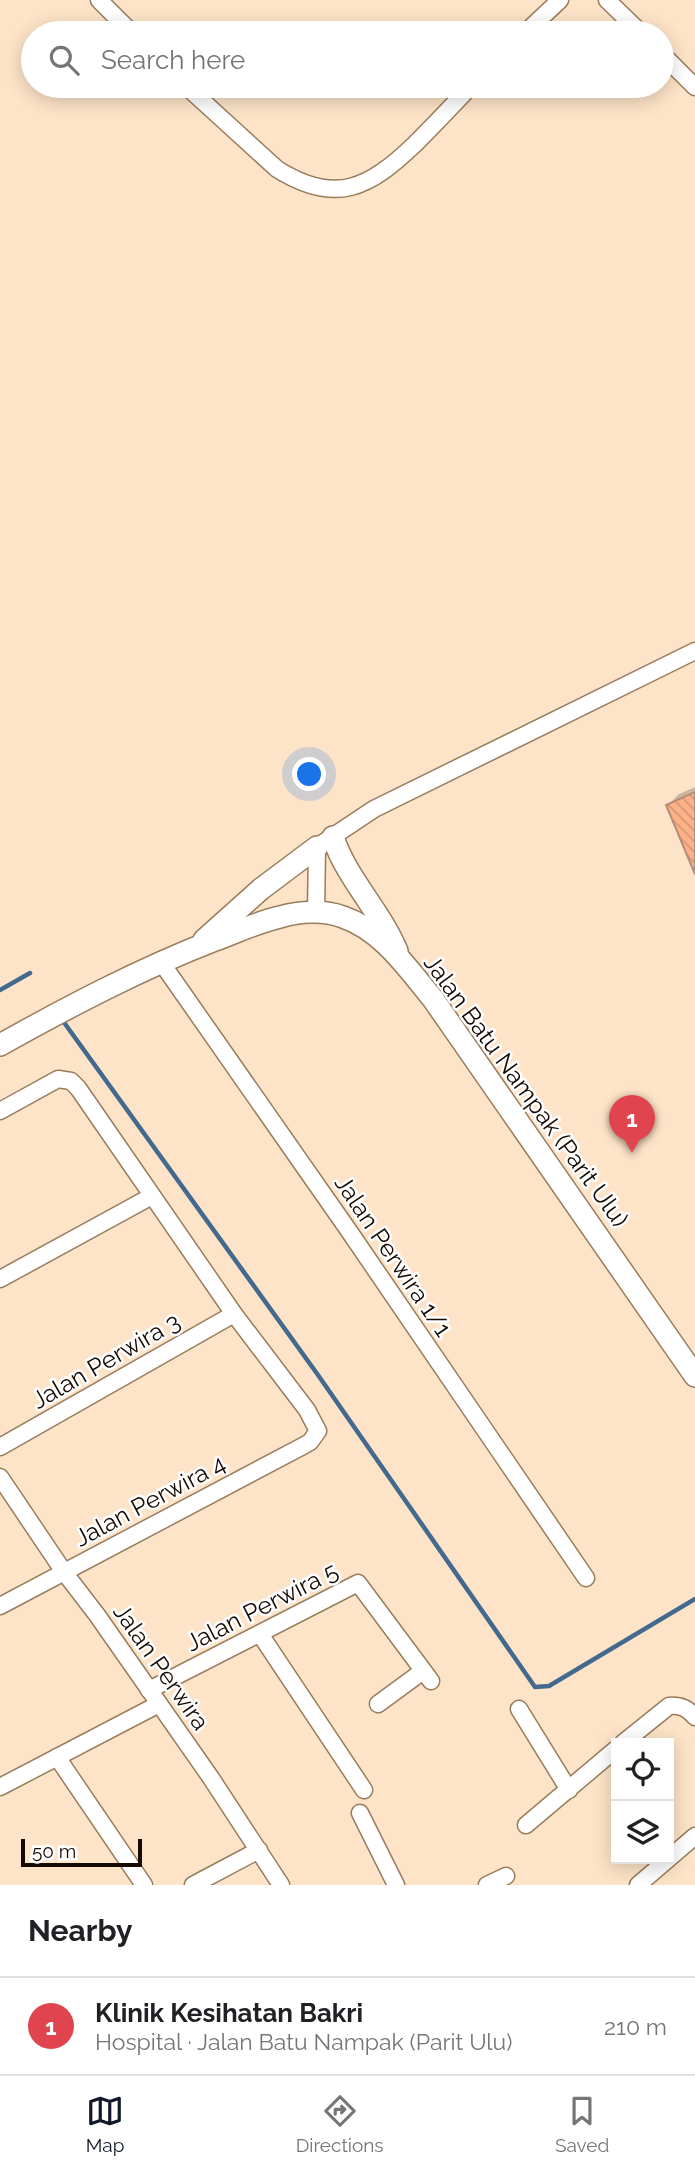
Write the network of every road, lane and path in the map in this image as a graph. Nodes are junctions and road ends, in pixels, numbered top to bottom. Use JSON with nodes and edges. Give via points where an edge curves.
{"nodes":[{"id":1,"x":99,"y":0,"type":"edge"},
{"id":2,"x":560,"y":0,"type":"edge"},
{"id":3,"x":607,"y":0,"type":"edge"},
{"id":4,"x":120,"y":21,"type":"edge"},
{"id":5,"x":538,"y":21,"type":"edge"},
{"id":6,"x":629,"y":21,"type":"edge"},
{"id":7,"x":674,"y":66,"type":"edge"},
{"id":8,"x":695,"y":87,"type":"edge"},
{"id":9,"x":199,"y":98,"type":"edge"},
{"id":10,"x":459,"y":98,"type":"edge"},
{"id":11,"x":695,"y":651,"type":"edge"},
{"id":12,"x":325,"y":842,"type":"junction"},
{"id":13,"x":316,"y":913,"type":"junction"},
{"id":14,"x":195,"y":948,"type":"junction"},
{"id":15,"x":161,"y":962,"type":"junction"},
{"id":16,"x":402,"y":962,"type":"junction"},
{"id":17,"x":0,"y":1045,"type":"edge"},
{"id":18,"x":0,"y":1111,"type":"edge"},
{"id":19,"x":152,"y":1196,"type":"junction"},
{"id":20,"x":0,"y":1279,"type":"edge"},
{"id":21,"x":234,"y":1314,"type":"junction"},
{"id":22,"x":695,"y":1376,"type":"edge"},
{"id":23,"x":0,"y":1447,"type":"edge"},
{"id":24,"x":0,"y":1477,"type":"edge"},
{"id":25,"x":64,"y":1572,"type":"junction"},
{"id":26,"x":586,"y":1578,"type":"dead end"},
{"id":27,"x":0,"y":1606,"type":"edge"},
{"id":28,"x":260,"y":1634,"type":"junction"},
{"id":29,"x":154,"y":1697,"type":"junction"},
{"id":30,"x":378,"y":1704,"type":"dead end"},
{"id":31,"x":519,"y":1709,"type":"dead end"},
{"id":32,"x":695,"y":1717,"type":"edge"},
{"id":33,"x":629,"y":1738,"type":"edge"},
{"id":34,"x":611,"y":1753,"type":"edge"},
{"id":35,"x":57,"y":1757,"type":"junction"},
{"id":36,"x":0,"y":1787,"type":"edge"},
{"id":37,"x":364,"y":1790,"type":"dead end"},
{"id":38,"x":569,"y":1790,"type":"junction"},
{"id":39,"x":360,"y":1813,"type":"dead end"},
{"id":40,"x":526,"y":1825,"type":"dead end"},
{"id":41,"x":695,"y":1836,"type":"edge"},
{"id":42,"x":259,"y":1850,"type":"junction"},
{"id":43,"x":506,"y":1876,"type":"dead end"},
{"id":44,"x":645,"y":1883,"type":"edge"},
{"id":45,"x":144,"y":1885,"type":"edge"},
{"id":46,"x":193,"y":1885,"type":"edge"},
{"id":47,"x":281,"y":1885,"type":"edge"},
{"id":48,"x":396,"y":1885,"type":"edge"},
{"id":49,"x":487,"y":1885,"type":"edge"}],
"edges":[{"from":1,"to":4,"type":"street"},
{"from":2,"to":5,"type":"street"},
{"from":3,"to":6,"type":"street"},
{"from":7,"to":8,"type":"street"},
{"from":9,"to":10,"type":"street","via":[[277,169],[300,182],[342,188],[366,183],[392,165]]},
{"from":11,"to":12,"type":"street","via":[[374,809]]},
{"from":12,"to":13,"type":"street"},
{"from":12,"to":14,"type":"street"},
{"from":12,"to":16,"type":"street","via":[[341,858],[387,928]]},
{"from":13,"to":14,"type":"street","name":"Jalan Batu Nampak (Parit Ulu)","via":[[281,916]]},
{"from":13,"to":16,"type":"street","name":"Jalan Batu Nampak (Parit Ulu)","via":[[351,920]]},
{"from":14,"to":15,"type":"street","name":"Jalan Batu Nampak (Parit Ulu)"},
{"from":15,"to":17,"type":"street","name":"Jalan Batu Nampak (Parit Ulu)"},
{"from":15,"to":26,"type":"street","name":"Jalan Perwira 1/1"},
{"from":16,"to":22,"type":"street","name":"Jalan Batu Nampak (Parit Ulu)","via":[[453,1027]]},
{"from":18,"to":19,"type":"street","via":[[58,1079],[71,1081]]},
{"from":19,"to":20,"type":"street"},
{"from":19,"to":21,"type":"street"},
{"from":21,"to":23,"type":"street","name":"Jalan Perwira 3"},
{"from":21,"to":25,"type":"street","name":"Jalan Perwira 4","via":[[318,1431],[301,1447]]},
{"from":24,"to":25,"type":"street","name":"Jalan Perwira"},
{"from":25,"to":27,"type":"street","name":"Jalan Perwira 4"},
{"from":25,"to":29,"type":"street","name":"Jalan Perwira"},
{"from":28,"to":29,"type":"street","name":"Jalan Perwira 5"},
{"from":28,"to":30,"type":"street","name":"Jalan Perwira 5","via":[[358,1583],[427,1676]]},
{"from":28,"to":37,"type":"street"},
{"from":29,"to":35,"type":"street","name":"Jalan Perwira 5"},
{"from":29,"to":42,"type":"street","name":"Jalan Perwira"},
{"from":31,"to":38,"type":"street"},
{"from":32,"to":33,"type":"street","via":[[686,1708],[669,1706]]},
{"from":34,"to":38,"type":"street"},
{"from":35,"to":36,"type":"street","name":"Jalan Perwira 5"},
{"from":35,"to":45,"type":"street"},
{"from":38,"to":40,"type":"street"},
{"from":39,"to":48,"type":"street"},
{"from":41,"to":44,"type":"street"},
{"from":42,"to":46,"type":"street"},
{"from":42,"to":47,"type":"street","name":"Jalan Perwira"},
{"from":43,"to":49,"type":"street"}]}
